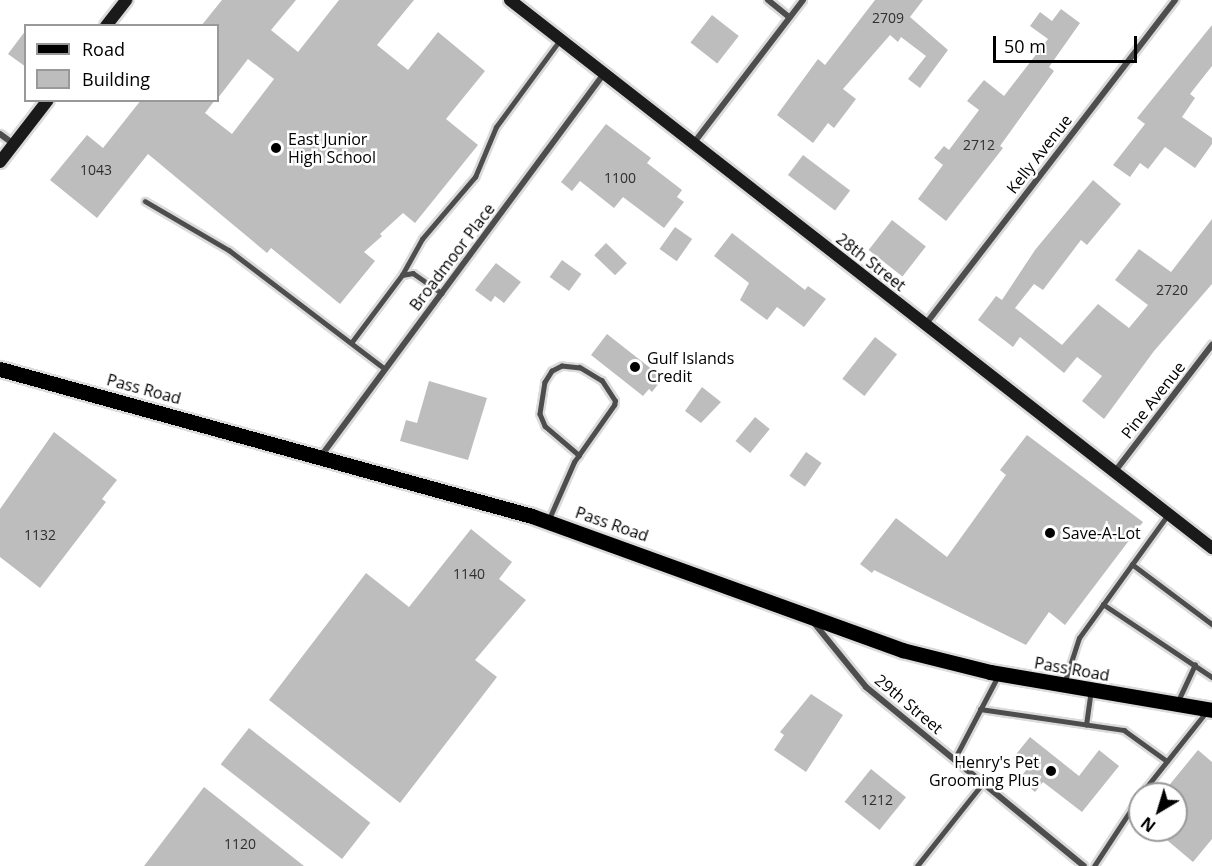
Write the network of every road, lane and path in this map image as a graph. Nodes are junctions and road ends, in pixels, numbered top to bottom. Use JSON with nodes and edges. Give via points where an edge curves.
{"nodes":[{"id":1,"x":126,"y":0,"type":"edge"},
{"id":2,"x":510,"y":0,"type":"edge"},
{"id":3,"x":768,"y":0,"type":"edge"},
{"id":4,"x":803,"y":0,"type":"edge"},
{"id":5,"x":1175,"y":0,"type":"edge"},
{"id":6,"x":789,"y":17,"type":"junction"},
{"id":7,"x":108,"y":24,"type":"edge"},
{"id":8,"x":560,"y":40,"type":"junction"},
{"id":9,"x":604,"y":74,"type":"junction"},
{"id":10,"x":46,"y":102,"type":"edge"},
{"id":11,"x":0,"y":134,"type":"edge"},
{"id":12,"x":14,"y":144,"type":"junction"},
{"id":13,"x":693,"y":144,"type":"junction"},
{"id":14,"x":0,"y":162,"type":"edge"},
{"id":15,"x":145,"y":201,"type":"dead end"},
{"id":16,"x":402,"y":275,"type":"junction"},
{"id":17,"x":442,"y":293,"type":"junction"},
{"id":18,"x":925,"y":325,"type":"junction"},
{"id":19,"x":351,"y":343,"type":"junction"},
{"id":20,"x":1212,"y":345,"type":"edge"},
{"id":21,"x":0,"y":369,"type":"edge"},
{"id":22,"x":385,"y":369,"type":"junction"},
{"id":23,"x":579,"y":455,"type":"junction"},
{"id":24,"x":321,"y":456,"type":"junction"},
{"id":25,"x":1116,"y":470,"type":"junction"},
{"id":26,"x":1169,"y":513,"type":"junction"},
{"id":27,"x":548,"y":521,"type":"junction"},
{"id":28,"x":1212,"y":548,"type":"edge"},
{"id":29,"x":1131,"y":564,"type":"junction"},
{"id":30,"x":1103,"y":604,"type":"junction"},
{"id":31,"x":812,"y":620,"type":"junction"},
{"id":32,"x":1212,"y":624,"type":"edge"},
{"id":33,"x":1195,"y":665,"type":"junction"},
{"id":34,"x":999,"y":674,"type":"junction"},
{"id":35,"x":1212,"y":677,"type":"edge"},
{"id":36,"x":1063,"y":686,"type":"junction"},
{"id":37,"x":1091,"y":691,"type":"junction"},
{"id":38,"x":1177,"y":704,"type":"junction"},
{"id":39,"x":980,"y":709,"type":"junction"},
{"id":40,"x":1210,"y":709,"type":"edge"},
{"id":41,"x":1086,"y":725,"type":"junction"},
{"id":42,"x":954,"y":760,"type":"junction"},
{"id":43,"x":1167,"y":761,"type":"junction"},
{"id":44,"x":1151,"y":782,"type":"edge"},
{"id":45,"x":983,"y":783,"type":"junction"},
{"id":46,"x":1128,"y":815,"type":"edge"},
{"id":47,"x":917,"y":866,"type":"edge"},
{"id":48,"x":1084,"y":866,"type":"edge"},
{"id":49,"x":1094,"y":866,"type":"edge"}],
"edges":[{"from":1,"to":7,"type":"street"},
{"from":2,"to":8,"type":"street","name":"28th Street"},
{"from":3,"to":6,"type":"street"},
{"from":4,"to":6,"type":"street"},
{"from":5,"to":18,"type":"street","name":"Kelly Avenue"},
{"from":6,"to":13,"type":"street"},
{"from":8,"to":9,"type":"street","name":"28th Street"},
{"from":8,"to":16,"type":"lane","via":[[496,126],[475,177],[422,238]]},
{"from":9,"to":13,"type":"street","name":"28th Street"},
{"from":9,"to":17,"type":"street","name":"Broadmoor Place"},
{"from":10,"to":12,"type":"street"},
{"from":11,"to":12,"type":"street"},
{"from":12,"to":14,"type":"street"},
{"from":13,"to":18,"type":"street","name":"28th Street"},
{"from":15,"to":19,"type":"lane","via":[[229,250]]},
{"from":16,"to":17,"type":"lane","via":[[412,273]]},
{"from":16,"to":19,"type":"lane"},
{"from":17,"to":22,"type":"street","name":"Broadmoor Place"},
{"from":18,"to":25,"type":"street","name":"28th Street"},
{"from":19,"to":22,"type":"lane"},
{"from":20,"to":25,"type":"street","name":"Pine Avenue"},
{"from":21,"to":24,"type":"main road","name":"Pass Road"},
{"from":22,"to":24,"type":"street","name":"Broadmoor Place"},
{"from":23,"to":23,"type":"lane","via":[[615,401],[602,381],[580,368],[562,366],[552,371],[545,382],[540,414],[545,426]]},
{"from":23,"to":27,"type":"lane"},
{"from":24,"to":27,"type":"main road","name":"Pass Road"},
{"from":25,"to":26,"type":"street","name":"28th Street"},
{"from":26,"to":28,"type":"street","name":"28th Street"},
{"from":26,"to":29,"type":"lane"},
{"from":27,"to":31,"type":"main road","name":"Pass Road"},
{"from":29,"to":30,"type":"lane"},
{"from":29,"to":32,"type":"lane"},
{"from":30,"to":33,"type":"lane"},
{"from":30,"to":36,"type":"lane","via":[[1079,638]]},
{"from":31,"to":34,"type":"main road","name":"Pass Road","via":[[902,650]]},
{"from":31,"to":42,"type":"street","name":"29th Street","via":[[866,687]]},
{"from":33,"to":35,"type":"lane"},
{"from":33,"to":38,"type":"lane"},
{"from":34,"to":36,"type":"main road","name":"Pass Road"},
{"from":34,"to":39,"type":"lane"},
{"from":36,"to":37,"type":"main road","name":"Pass Road"},
{"from":37,"to":38,"type":"main road","name":"Pass Road"},
{"from":37,"to":41,"type":"lane"},
{"from":38,"to":40,"type":"main road","name":"Pass Road"},
{"from":39,"to":41,"type":"lane"},
{"from":39,"to":42,"type":"lane"},
{"from":40,"to":43,"type":"lane"},
{"from":41,"to":43,"type":"lane","via":[[1124,730]]},
{"from":42,"to":45,"type":"street","name":"29th Street"},
{"from":43,"to":44,"type":"lane"},
{"from":45,"to":47,"type":"lane"},
{"from":45,"to":48,"type":"street","name":"29th Street"},
{"from":46,"to":49,"type":"lane"}]}
